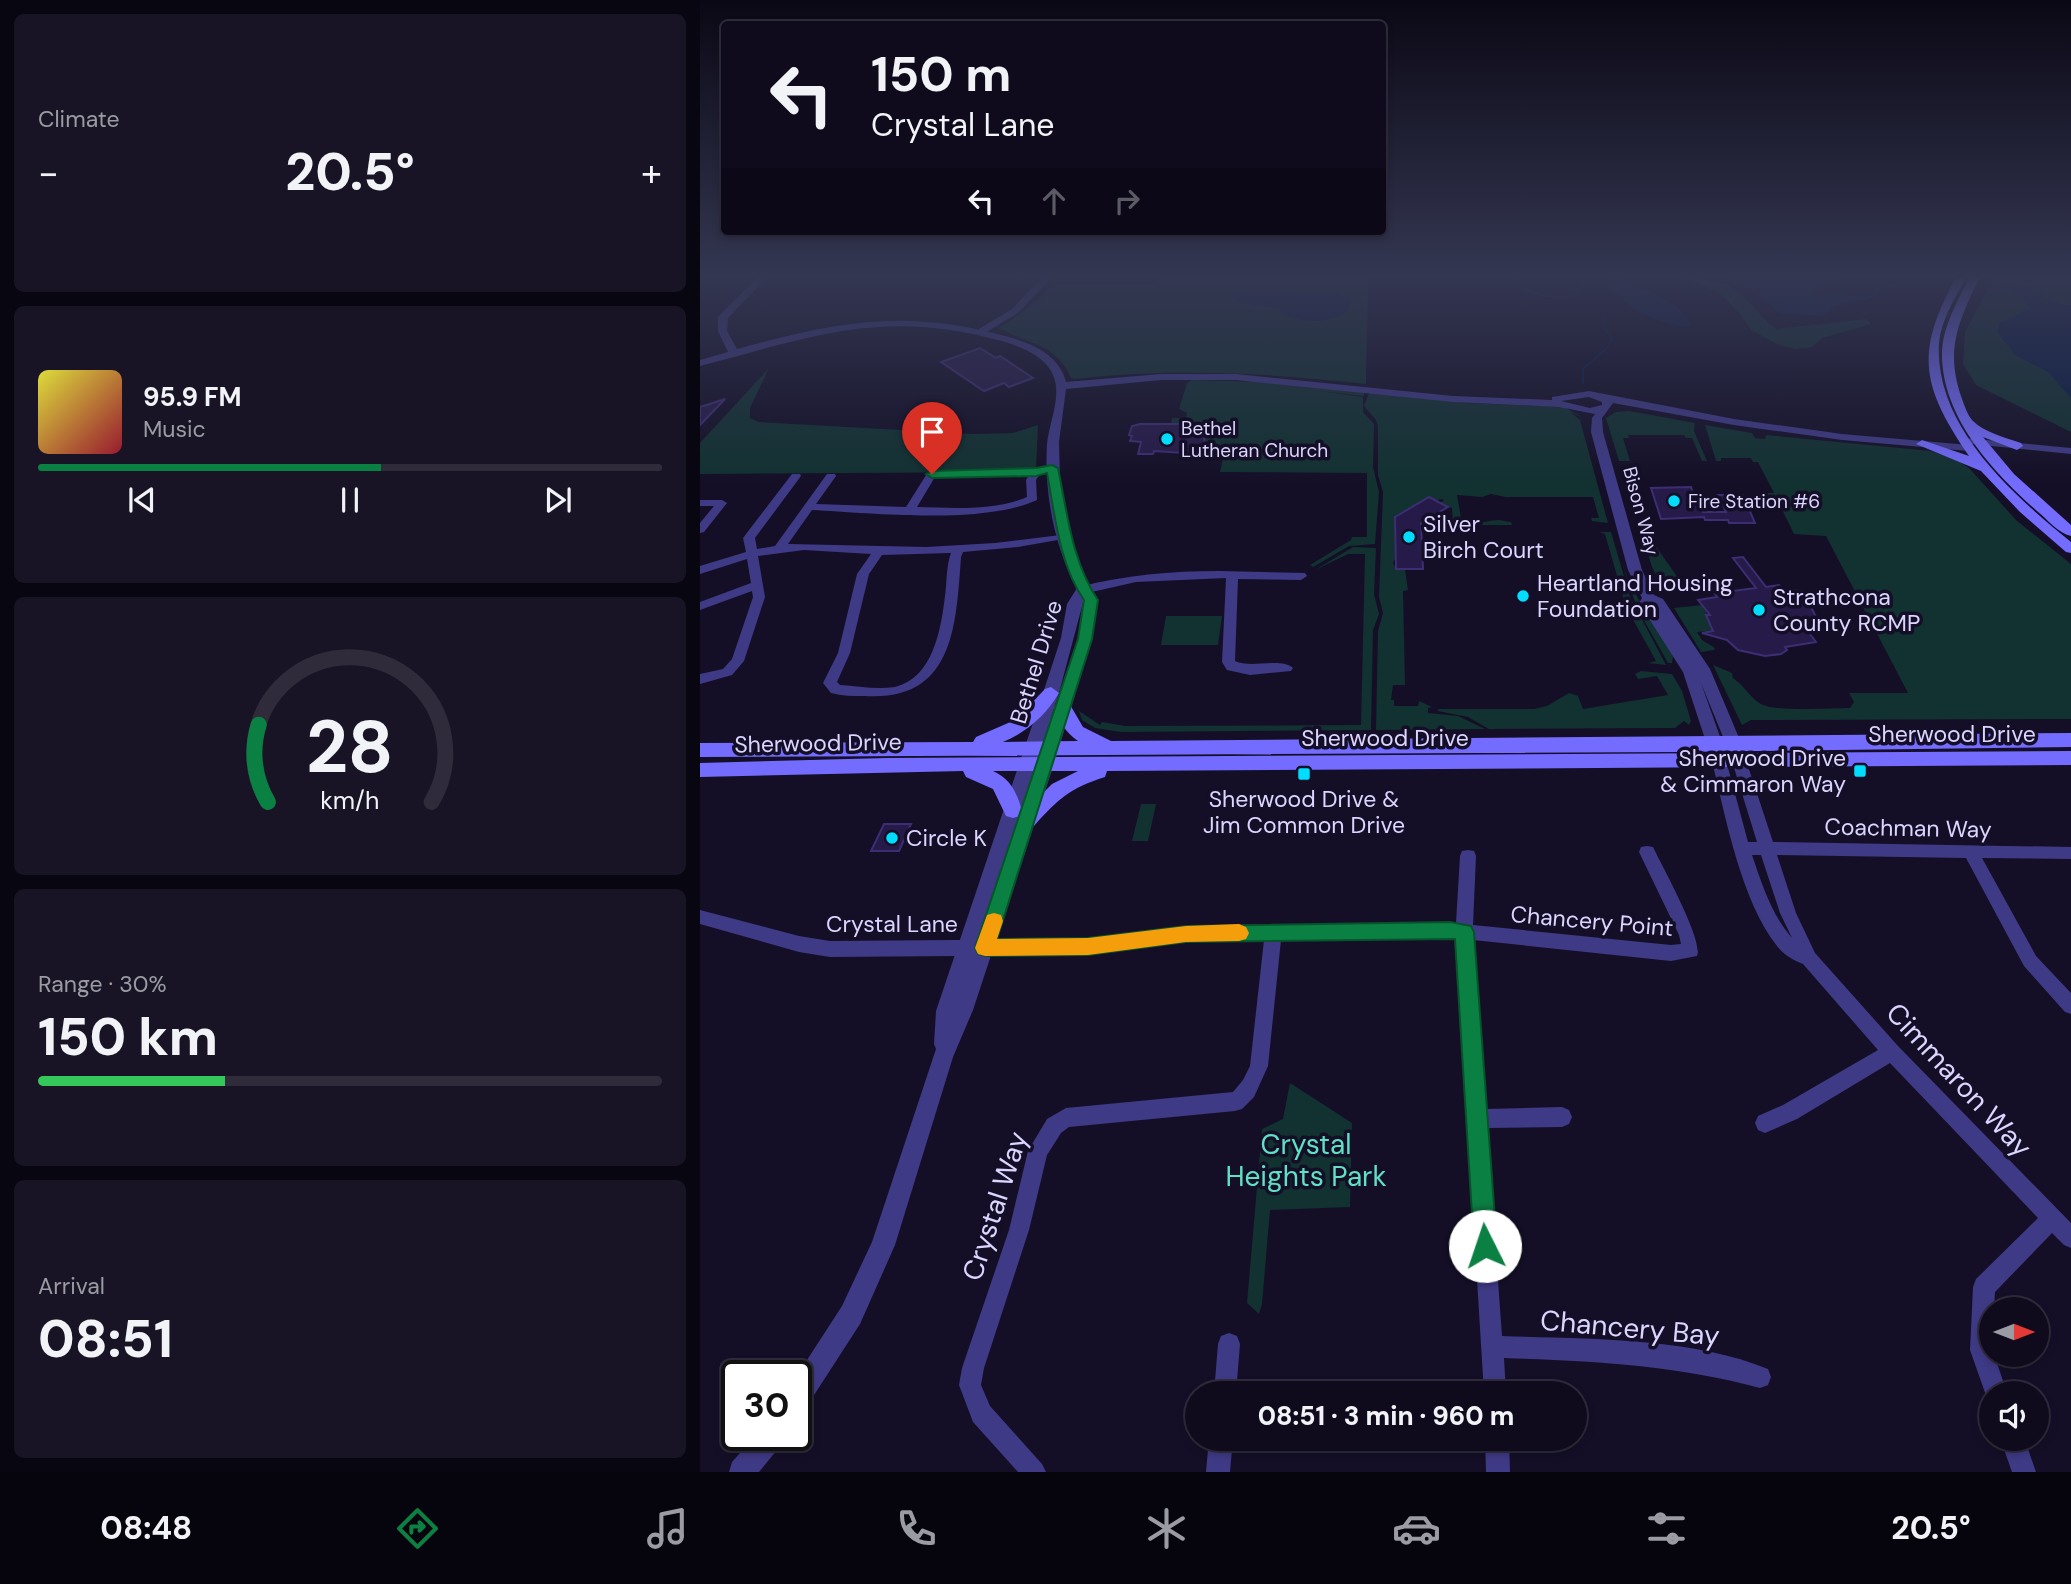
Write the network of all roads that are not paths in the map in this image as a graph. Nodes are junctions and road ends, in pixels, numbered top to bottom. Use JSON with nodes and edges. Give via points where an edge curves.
{"nodes":[{"id":1,"x":731,"y":347,"type":"edge"},
{"id":2,"x":759,"y":347,"type":"edge"},
{"id":3,"x":1027,"y":347,"type":"edge"},
{"id":4,"x":1934,"y":347,"type":"edge"},
{"id":5,"x":1948,"y":347,"type":"edge"},
{"id":6,"x":735,"y":353,"type":"junction"},
{"id":7,"x":700,"y":363,"type":"edge"},
{"id":8,"x":1061,"y":386,"type":"junction"},
{"id":9,"x":1577,"y":405,"type":"junction"},
{"id":10,"x":1604,"y":406,"type":"junction"},
{"id":11,"x":1949,"y":411,"type":"junction"},
{"id":12,"x":1969,"y":423,"type":"junction"},
{"id":13,"x":1597,"y":432,"type":"junction"},
{"id":14,"x":1928,"y":442,"type":"junction"},
{"id":15,"x":1975,"y":445,"type":"junction"},
{"id":16,"x":2019,"y":449,"type":"junction"},
{"id":17,"x":2071,"y":454,"type":"edge"},
{"id":18,"x":1052,"y":468,"type":"junction"},
{"id":19,"x":1036,"y":472,"type":"junction"},
{"id":20,"x":1997,"y":472,"type":"junction"},
{"id":21,"x":796,"y":476,"type":"dead end"},
{"id":22,"x":831,"y":476,"type":"dead end"},
{"id":23,"x":700,"y":503,"type":"edge"},
{"id":24,"x":807,"y":508,"type":"junction"},
{"id":25,"x":911,"y":510,"type":"junction"},
{"id":26,"x":704,"y":520,"type":"edge"},
{"id":27,"x":700,"y":530,"type":"edge"},
{"id":28,"x":2071,"y":532,"type":"edge"},
{"id":29,"x":1065,"y":536,"type":"junction"},
{"id":30,"x":779,"y":549,"type":"junction"},
{"id":31,"x":2071,"y":549,"type":"edge"},
{"id":32,"x":959,"y":550,"type":"junction"},
{"id":33,"x":879,"y":551,"type":"junction"},
{"id":34,"x":750,"y":554,"type":"junction"},
{"id":35,"x":700,"y":570,"type":"edge"},
{"id":36,"x":1231,"y":576,"type":"junction"},
{"id":37,"x":1301,"y":576,"type":"dead end"},
{"id":38,"x":758,"y":585,"type":"junction"},
{"id":39,"x":1083,"y":590,"type":"junction"},
{"id":40,"x":1649,"y":598,"type":"junction"},
{"id":41,"x":700,"y":606,"type":"edge"},
{"id":42,"x":1286,"y":668,"type":"dead end"},
{"id":43,"x":700,"y":679,"type":"edge"},
{"id":44,"x":1057,"y":700,"type":"junction"},
{"id":45,"x":2071,"y":740,"type":"edge"},
{"id":46,"x":962,"y":749,"type":"junction"},
{"id":47,"x":700,"y":752,"type":"edge"},
{"id":48,"x":1717,"y":752,"type":"junction"},
{"id":49,"x":1736,"y":752,"type":"junction"},
{"id":50,"x":1040,"y":756,"type":"junction"},
{"id":51,"x":1125,"y":756,"type":"junction"},
{"id":52,"x":2071,"y":758,"type":"edge"},
{"id":53,"x":941,"y":765,"type":"junction"},
{"id":54,"x":700,"y":770,"type":"edge"},
{"id":55,"x":1020,"y":816,"type":"junction"},
{"id":56,"x":1744,"y":848,"type":"junction"},
{"id":57,"x":1767,"y":848,"type":"junction"},
{"id":58,"x":1647,"y":852,"type":"dead end"},
{"id":59,"x":1971,"y":852,"type":"junction"},
{"id":60,"x":2071,"y":853,"type":"edge"},
{"id":61,"x":1468,"y":856,"type":"dead end"},
{"id":62,"x":700,"y":917,"type":"edge"},
{"id":63,"x":1464,"y":932,"type":"junction"},
{"id":64,"x":1273,"y":933,"type":"junction"},
{"id":65,"x":976,"y":948,"type":"junction"},
{"id":66,"x":1809,"y":958,"type":"junction"},
{"id":67,"x":2071,"y":1006,"type":"edge"},
{"id":68,"x":1892,"y":1052,"type":"junction"},
{"id":69,"x":1562,"y":1117,"type":"dead end"},
{"id":70,"x":1477,"y":1119,"type":"junction"},
{"id":71,"x":1765,"y":1123,"type":"dead end"},
{"id":72,"x":2052,"y":1219,"type":"junction"},
{"id":73,"x":2071,"y":1238,"type":"edge"},
{"id":74,"x":1230,"y":1344,"type":"dead end"},
{"id":75,"x":1493,"y":1346,"type":"junction"},
{"id":76,"x":812,"y":1375,"type":"edge"},
{"id":77,"x":1760,"y":1377,"type":"dead end"},
{"id":78,"x":1226,"y":1381,"type":"edge"},
{"id":79,"x":1494,"y":1381,"type":"edge"},
{"id":80,"x":1992,"y":1381,"type":"edge"},
{"id":81,"x":760,"y":1451,"type":"edge"},
{"id":82,"x":1220,"y":1451,"type":"edge"},
{"id":83,"x":1497,"y":1451,"type":"edge"},
{"id":84,"x":2017,"y":1451,"type":"edge"},
{"id":85,"x":742,"y":1472,"type":"edge"},
{"id":86,"x":1034,"y":1472,"type":"edge"},
{"id":87,"x":1218,"y":1472,"type":"edge"},
{"id":88,"x":1498,"y":1472,"type":"edge"},
{"id":89,"x":2024,"y":1472,"type":"edge"}],
"edges":[{"from":1,"to":6,"type":"street"},
{"from":2,"to":6,"type":"street"},
{"from":3,"to":8,"type":"street","via":[[1056,369]]},
{"from":4,"to":11,"type":"main road","via":[[1936,379]]},
{"from":5,"to":12,"type":"main road","via":[[1953,391]]},
{"from":6,"to":7,"type":"street"},
{"from":8,"to":9,"type":"street","via":[[1161,377],[1236,377],[1461,400]]},
{"from":8,"to":18,"type":"street","name":"Bethel Drive"},
{"from":9,"to":10,"type":"street"},
{"from":9,"to":10,"type":"street","via":[[1588,393]]},
{"from":9,"to":13,"type":"street","name":"Bison Way"},
{"from":10,"to":13,"type":"street","name":"Bison Way","via":[[1597,418]]},
{"from":10,"to":14,"type":"street","via":[[1638,406],[1784,429]]},
{"from":11,"to":14,"type":"main road","via":[[1944,438]]},
{"from":11,"to":15,"type":"main road"},
{"from":12,"to":15,"type":"main road"},
{"from":12,"to":16,"type":"main road"},
{"from":13,"to":40,"type":"street","name":"Bison Way","via":[[1635,570]]},
{"from":14,"to":15,"type":"street"},
{"from":14,"to":20,"type":"main road"},
{"from":15,"to":16,"type":"street"},
{"from":15,"to":20,"type":"main road"},
{"from":16,"to":17,"type":"street"},
{"from":16,"to":20,"type":"main road"},
{"from":18,"to":19,"type":"street"},
{"from":18,"to":29,"type":"street","name":"Bethel Drive"},
{"from":19,"to":25,"type":"street","via":[[932,474]]},
{"from":19,"to":25,"type":"street","via":[[1031,480],[1032,498],[1026,505]]},
{"from":20,"to":28,"type":"main road"},
{"from":20,"to":31,"type":"main road","via":[[2020,505]]},
{"from":21,"to":34,"type":"street","via":[[749,538]]},
{"from":22,"to":24,"type":"street"},
{"from":23,"to":26,"type":"street","via":[[722,503]]},
{"from":24,"to":25,"type":"street"},
{"from":24,"to":30,"type":"street"},
{"from":26,"to":27,"type":"street"},
{"from":29,"to":32,"type":"street"},
{"from":29,"to":39,"type":"street","name":"Bethel Drive"},
{"from":30,"to":33,"type":"street"},
{"from":30,"to":34,"type":"street"},
{"from":32,"to":33,"type":"street"},
{"from":32,"to":33,"type":"street","via":[[954,557],[948,630],[929,669],[899,691],[836,690],[830,684],[844,653],[863,574]]},
{"from":34,"to":35,"type":"street"},
{"from":34,"to":38,"type":"street"},
{"from":36,"to":37,"type":"street"},
{"from":36,"to":39,"type":"street","via":[[1156,577]]},
{"from":36,"to":42,"type":"street","via":[[1228,662],[1231,667],[1250,670]]},
{"from":38,"to":41,"type":"street"},
{"from":38,"to":43,"type":"street","via":[[759,597],[738,660],[727,672]]},
{"from":39,"to":44,"type":"street","name":"Bethel Drive","via":[[1091,600],[1090,619]]},
{"from":40,"to":48,"type":"street","name":"Bison Way","via":[[1646,603],[1690,672]]},
{"from":40,"to":49,"type":"street","name":"Bison Way","via":[[1658,602],[1703,669]]},
{"from":44,"to":46,"type":"main road","via":[[1010,734]]},
{"from":44,"to":50,"type":"street","name":"Bethel Drive"},
{"from":44,"to":51,"type":"main road","via":[[1079,733]]},
{"from":45,"to":49,"type":"main road","name":"Sherwood Drive"},
{"from":46,"to":47,"type":"main road","name":"Sherwood Drive"},
{"from":46,"to":50,"type":"main road","name":"Sherwood Drive"},
{"from":48,"to":49,"type":"main road","name":"Sherwood Drive"},
{"from":48,"to":51,"type":"main road","name":"Sherwood Drive"},
{"from":48,"to":56,"type":"street","name":"Cimmaron Way"},
{"from":49,"to":52,"type":"main road","name":"Sherwood Drive"},
{"from":49,"to":57,"type":"street","name":"Cimmaron Way"},
{"from":50,"to":51,"type":"main road","name":"Sherwood Drive"},
{"from":50,"to":53,"type":"main road","name":"Sherwood Drive"},
{"from":50,"to":55,"type":"street","name":"Bethel Drive"},
{"from":51,"to":55,"type":"main road","via":[[1068,781]]},
{"from":53,"to":54,"type":"main road","name":"Sherwood Drive"},
{"from":53,"to":55,"type":"main road","via":[[998,780]]},
{"from":55,"to":65,"type":"street","name":"Bethel Drive"},
{"from":56,"to":57,"type":"street","name":"Coachman Way"},
{"from":56,"to":66,"type":"street","name":"Cimmaron Way","via":[[1772,924],[1797,954]]},
{"from":57,"to":59,"type":"street","name":"Coachman Way"},
{"from":57,"to":66,"type":"street","name":"Cimmaron Way","via":[[1788,913]]},
{"from":58,"to":63,"type":"street","name":"Chancery Point","via":[[1691,951],[1671,953]]},
{"from":59,"to":60,"type":"street","name":"Coachman Way"},
{"from":59,"to":67,"type":"street","via":[[2030,961]]},
{"from":61,"to":63,"type":"street"},
{"from":62,"to":65,"type":"street","name":"Crystal Lane","via":[[830,949]]},
{"from":63,"to":64,"type":"street","name":"Crystal Lane"},
{"from":63,"to":70,"type":"street"},
{"from":64,"to":65,"type":"street","name":"Crystal Lane","via":[[1186,934],[1088,947]]},
{"from":64,"to":86,"type":"street","name":"Crystal Way","via":[[1259,1066],[1245,1095],[1235,1102],[1066,1118],[1054,1126],[1038,1151],[1019,1230],[970,1385],[981,1414]]},
{"from":65,"to":76,"type":"street","name":"Bethel Drive","via":[[883,1245],[851,1315]]},
{"from":66,"to":68,"type":"street","name":"Cimmaron Way"},
{"from":68,"to":71,"type":"street"},
{"from":68,"to":72,"type":"street","name":"Cimmaron Way"},
{"from":69,"to":70,"type":"street"},
{"from":70,"to":75,"type":"street"},
{"from":72,"to":73,"type":"street","name":"Cimmaron Way"},
{"from":72,"to":80,"type":"street","via":[[1984,1287],[1981,1350]]},
{"from":74,"to":78,"type":"street"},
{"from":75,"to":77,"type":"street","name":"Chancery Bay","via":[[1629,1352],[1721,1364]]},
{"from":75,"to":79,"type":"street"},
{"from":81,"to":85,"type":"street"},
{"from":82,"to":87,"type":"street"},
{"from":83,"to":88,"type":"street"},
{"from":84,"to":89,"type":"street"}]}
